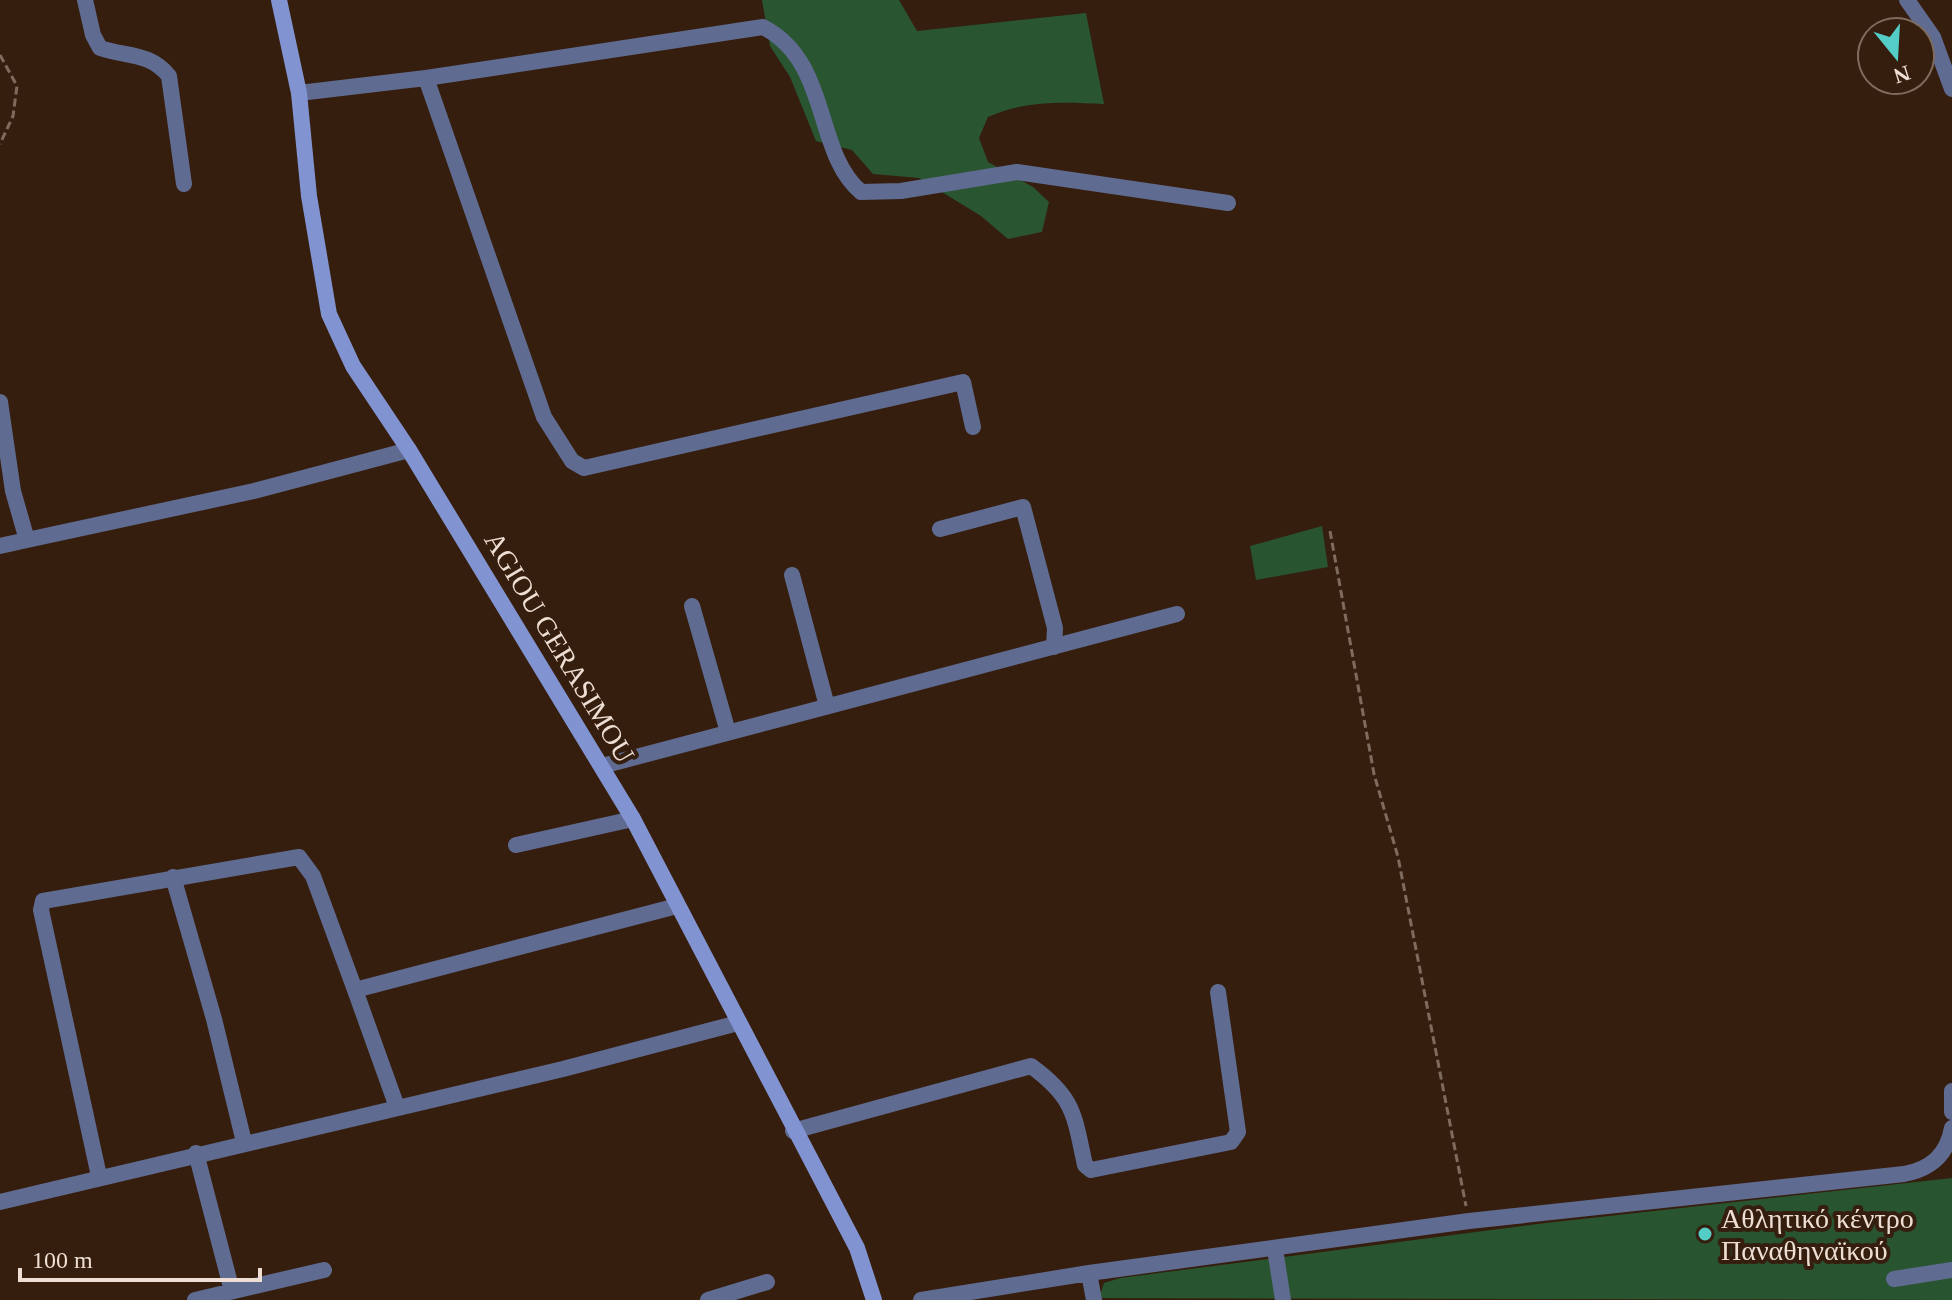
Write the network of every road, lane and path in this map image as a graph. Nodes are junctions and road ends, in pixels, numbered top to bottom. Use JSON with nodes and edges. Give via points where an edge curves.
{"nodes":[{"id":1,"x":85,"y":0,"type":"edge"},
{"id":2,"x":279,"y":0,"type":"edge"},
{"id":3,"x":1907,"y":0,"type":"edge"},
{"id":4,"x":0,"y":55,"type":"edge"},
{"id":5,"x":426,"y":78,"type":"junction"},
{"id":6,"x":1952,"y":89,"type":"edge"},
{"id":7,"x":299,"y":93,"type":"junction"},
{"id":8,"x":0,"y":144,"type":"edge"},
{"id":9,"x":184,"y":184,"type":"dead end"},
{"id":10,"x":1228,"y":203,"type":"dead end"},
{"id":11,"x":0,"y":402,"type":"edge"},
{"id":12,"x":973,"y":427,"type":"dead end"},
{"id":13,"x":409,"y":450,"type":"junction"},
{"id":14,"x":940,"y":529,"type":"dead end"},
{"id":15,"x":1330,"y":531,"type":"dead end"},
{"id":16,"x":27,"y":540,"type":"junction"},
{"id":17,"x":0,"y":546,"type":"edge"},
{"id":18,"x":792,"y":575,"type":"dead end"},
{"id":19,"x":692,"y":606,"type":"dead end"},
{"id":20,"x":1177,"y":614,"type":"dead end"},
{"id":21,"x":1054,"y":647,"type":"junction"},
{"id":22,"x":827,"y":706,"type":"junction"},
{"id":23,"x":728,"y":732,"type":"junction"},
{"id":24,"x":602,"y":766,"type":"junction"},
{"id":25,"x":633,"y":819,"type":"junction"},
{"id":26,"x":516,"y":845,"type":"dead end"},
{"id":27,"x":173,"y":877,"type":"junction"},
{"id":28,"x":677,"y":906,"type":"junction"},
{"id":29,"x":355,"y":990,"type":"junction"},
{"id":30,"x":1218,"y":992,"type":"dead end"},
{"id":31,"x":738,"y":1023,"type":"junction"},
{"id":32,"x":1952,"y":1091,"type":"edge"},
{"id":33,"x":397,"y":1107,"type":"junction"},
{"id":34,"x":1952,"y":1112,"type":"edge"},
{"id":35,"x":1952,"y":1128,"type":"edge"},
{"id":36,"x":793,"y":1131,"type":"junction"},
{"id":37,"x":244,"y":1142,"type":"junction"},
{"id":38,"x":196,"y":1153,"type":"junction"},
{"id":39,"x":99,"y":1176,"type":"junction"},
{"id":40,"x":0,"y":1202,"type":"edge"},
{"id":41,"x":1469,"y":1221,"type":"junction"},
{"id":42,"x":1275,"y":1249,"type":"junction"},
{"id":43,"x":324,"y":1270,"type":"dead end"},
{"id":44,"x":1952,"y":1270,"type":"edge"},
{"id":45,"x":1089,"y":1273,"type":"junction"},
{"id":46,"x":1894,"y":1279,"type":"dead end"},
{"id":47,"x":767,"y":1282,"type":"dead end"},
{"id":48,"x":232,"y":1291,"type":"junction"},
{"id":49,"x":195,"y":1300,"type":"edge"},
{"id":50,"x":708,"y":1300,"type":"edge"},
{"id":51,"x":874,"y":1300,"type":"edge"},
{"id":52,"x":921,"y":1300,"type":"edge"},
{"id":53,"x":1094,"y":1300,"type":"edge"},
{"id":54,"x":1283,"y":1300,"type":"edge"}],
"edges":[{"from":1,"to":9,"type":"street","via":[[100,48],[140,54],[169,76]]},
{"from":2,"to":7,"type":"street","name":"AGIOU GERASIMOU"},
{"from":3,"to":6,"type":"street","via":[[1933,37]]},
{"from":4,"to":8,"type":"path","via":[[17,86],[13,116]]},
{"from":5,"to":7,"type":"street"},
{"from":5,"to":10,"type":"street","via":[[763,27],[784,38],[791,49],[818,95],[845,179],[861,192],[901,191],[1017,172]]},
{"from":5,"to":12,"type":"street","via":[[544,417],[572,461],[597,468],[704,438],[963,382]]},
{"from":7,"to":13,"type":"street","name":"AGIOU GERASIMOU","via":[[329,314],[353,366]]},
{"from":11,"to":16,"type":"street","via":[[13,491]]},
{"from":13,"to":16,"type":"street","via":[[254,491]]},
{"from":13,"to":24,"type":"street","name":"AGIOU GERASIMOU"},
{"from":14,"to":21,"type":"street","via":[[1023,507],[1055,628]]},
{"from":15,"to":41,"type":"path","via":[[1374,774],[1398,857]]},
{"from":16,"to":17,"type":"street"},
{"from":18,"to":22,"type":"street"},
{"from":19,"to":23,"type":"street"},
{"from":20,"to":21,"type":"street"},
{"from":21,"to":22,"type":"street"},
{"from":22,"to":23,"type":"street"},
{"from":23,"to":24,"type":"street"},
{"from":24,"to":25,"type":"street","name":"AGIOU GERASIMOU"},
{"from":25,"to":26,"type":"street"},
{"from":25,"to":28,"type":"street","name":"AGIOU GERASIMOU"},
{"from":27,"to":29,"type":"street","via":[[299,857],[313,876]]},
{"from":27,"to":37,"type":"street"},
{"from":27,"to":39,"type":"street","via":[[43,901]]},
{"from":28,"to":29,"type":"street"},
{"from":28,"to":31,"type":"street","name":"AGIOU GERASIMOU"},
{"from":29,"to":33,"type":"street"},
{"from":30,"to":36,"type":"street","via":[[1238,1132],[1231,1142],[1091,1170],[1060,1087],[1031,1066]]},
{"from":31,"to":33,"type":"street"},
{"from":31,"to":36,"type":"street","name":"AGIOU GERASIMOU"},
{"from":32,"to":34,"type":"street"},
{"from":33,"to":37,"type":"street"},
{"from":35,"to":41,"type":"street","via":[[1943,1154],[1915,1172]]},
{"from":36,"to":51,"type":"street","name":"AGIOU GERASIMOU","via":[[857,1248]]},
{"from":37,"to":38,"type":"street"},
{"from":38,"to":39,"type":"street"},
{"from":38,"to":48,"type":"street"},
{"from":39,"to":40,"type":"street"},
{"from":41,"to":42,"type":"street"},
{"from":42,"to":45,"type":"street"},
{"from":42,"to":54,"type":"street"},
{"from":43,"to":48,"type":"street"},
{"from":44,"to":46,"type":"street"},
{"from":45,"to":52,"type":"street"},
{"from":45,"to":53,"type":"street"},
{"from":47,"to":50,"type":"street"},
{"from":48,"to":49,"type":"street"}]}
